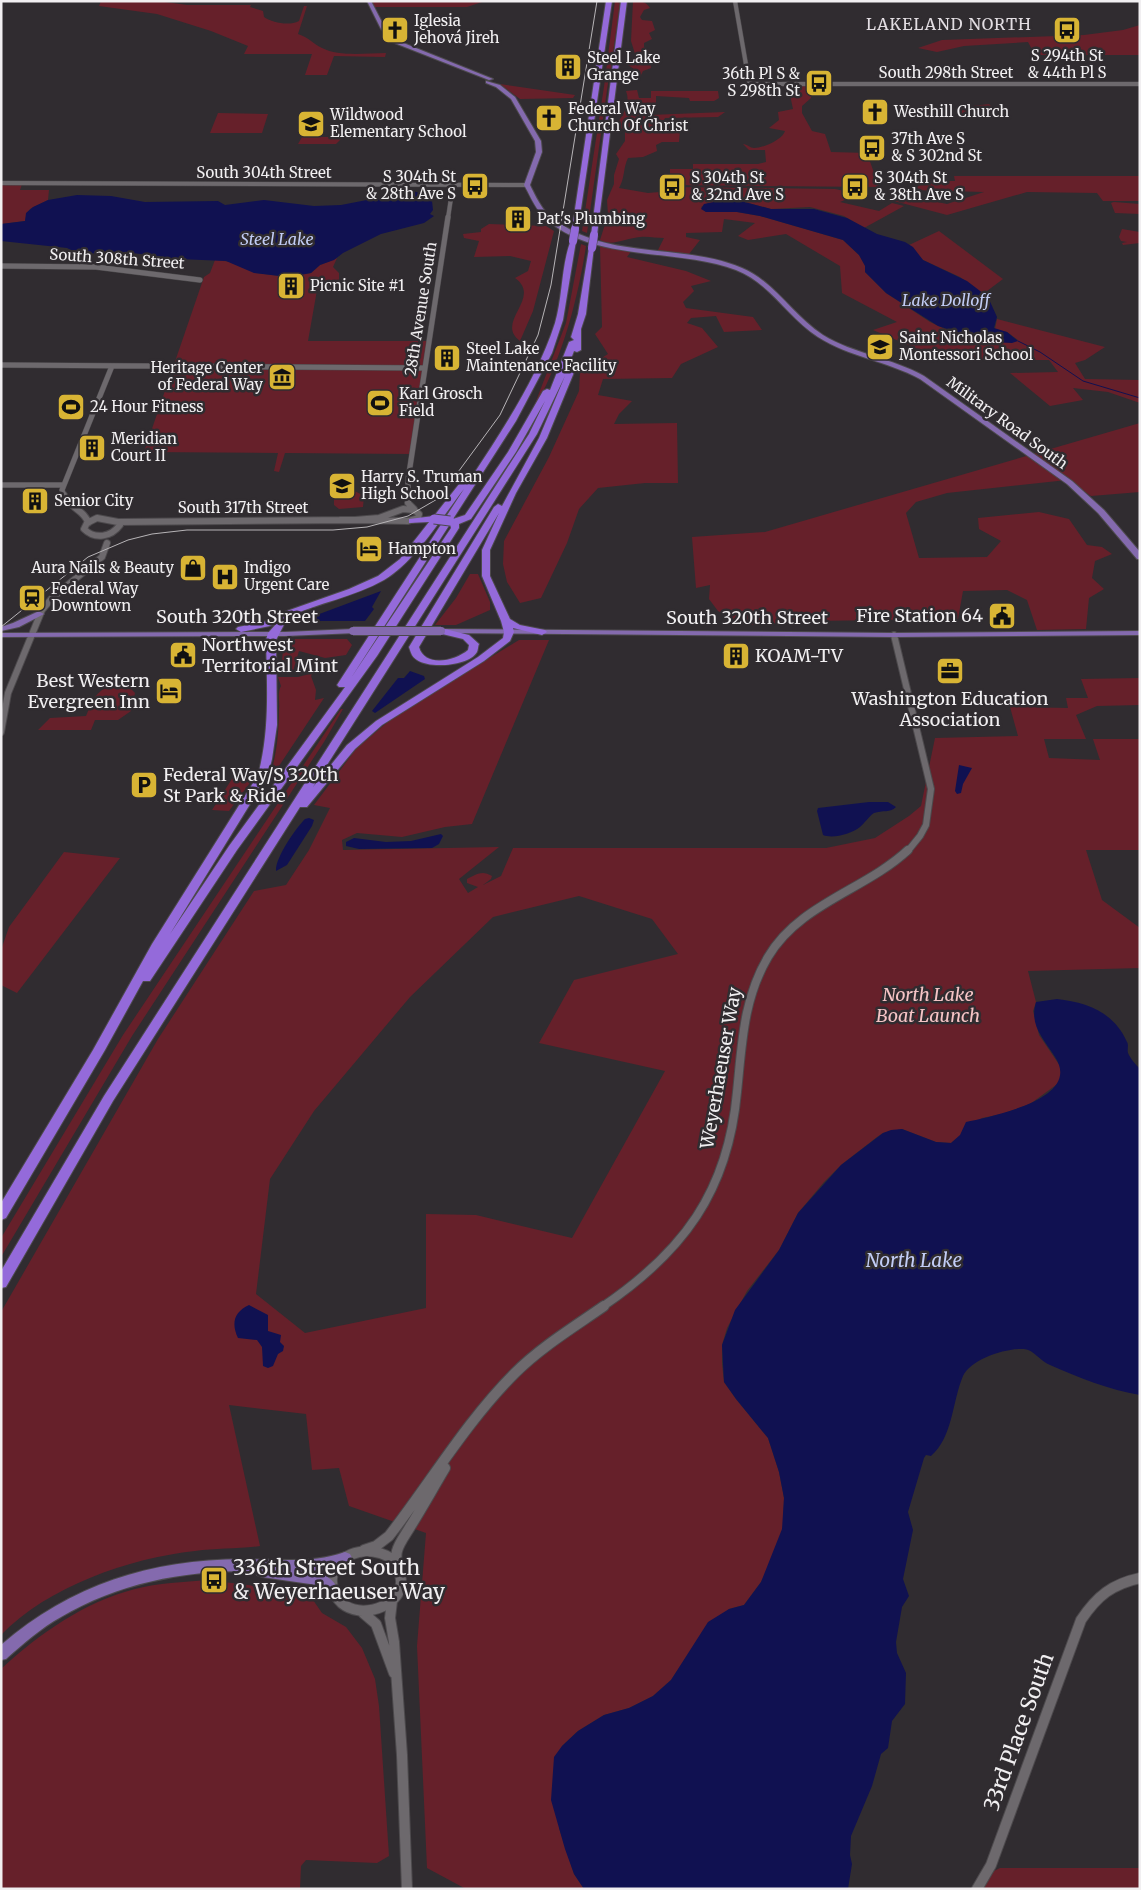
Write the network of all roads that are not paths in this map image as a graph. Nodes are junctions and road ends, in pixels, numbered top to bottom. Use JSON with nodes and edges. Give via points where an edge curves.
{"nodes":[{"id":1,"x":368,"y":1,"type":"edge"},
{"id":2,"x":609,"y":1,"type":"edge"},
{"id":3,"x":624,"y":1,"type":"edge"},
{"id":4,"x":735,"y":1,"type":"edge"},
{"id":5,"x":1140,"y":84,"type":"edge"},
{"id":6,"x":1,"y":183,"type":"edge"},
{"id":7,"x":453,"y":185,"type":"junction"},
{"id":8,"x":527,"y":185,"type":"junction"},
{"id":9,"x":1,"y":266,"type":"edge"},
{"id":10,"x":200,"y":280,"type":"dead end"},
{"id":11,"x":578,"y":330,"type":"junction"},
{"id":12,"x":573,"y":342,"type":"junction"},
{"id":13,"x":550,"y":346,"type":"junction"},
{"id":14,"x":1,"y":365,"type":"edge"},
{"id":15,"x":112,"y":366,"type":"junction"},
{"id":16,"x":425,"y":368,"type":"junction"},
{"id":17,"x":527,"y":465,"type":"junction"},
{"id":18,"x":481,"y":470,"type":"junction"},
{"id":19,"x":1,"y":485,"type":"edge"},
{"id":20,"x":63,"y":485,"type":"junction"},
{"id":21,"x":407,"y":496,"type":"junction"},
{"id":22,"x":472,"y":508,"type":"junction"},
{"id":23,"x":396,"y":511,"type":"junction"},
{"id":24,"x":82,"y":514,"type":"junction"},
{"id":25,"x":423,"y":515,"type":"junction"},
{"id":26,"x":101,"y":518,"type":"junction"},
{"id":27,"x":340,"y":520,"type":"junction"},
{"id":28,"x":400,"y":521,"type":"junction"},
{"id":29,"x":412,"y":521,"type":"joint"},
{"id":30,"x":454,"y":521,"type":"junction"},
{"id":31,"x":88,"y":522,"type":"junction"},
{"id":32,"x":118,"y":522,"type":"junction"},
{"id":33,"x":145,"y":522,"type":"junction"},
{"id":34,"x":113,"y":532,"type":"junction"},
{"id":35,"x":96,"y":535,"type":"junction"},
{"id":36,"x":452,"y":537,"type":"junction"},
{"id":37,"x":107,"y":543,"type":"junction"},
{"id":38,"x":1140,"y":557,"type":"edge"},
{"id":39,"x":40,"y":614,"type":"junction"},
{"id":40,"x":283,"y":616,"type":"junction"},
{"id":41,"x":506,"y":621,"type":"junction"},
{"id":42,"x":2,"y":629,"type":"edge"},
{"id":43,"x":241,"y":629,"type":"junction"},
{"id":44,"x":441,"y":631,"type":"junction"},
{"id":45,"x":33,"y":632,"type":"junction"},
{"id":46,"x":275,"y":632,"type":"junction"},
{"id":47,"x":509,"y":632,"type":"junction"},
{"id":48,"x":542,"y":632,"type":"junction"},
{"id":49,"x":1140,"y":633,"type":"edge"},
{"id":50,"x":1,"y":635,"type":"edge"},
{"id":51,"x":894,"y":635,"type":"junction"},
{"id":52,"x":344,"y":728,"type":"junction"},
{"id":53,"x":1,"y":732,"type":"edge"},
{"id":54,"x":315,"y":733,"type":"junction"},
{"id":55,"x":266,"y":851,"type":"junction"},
{"id":56,"x":99,"y":1050,"type":"junction"},
{"id":57,"x":1,"y":1215,"type":"edge"},
{"id":58,"x":1,"y":1283,"type":"edge"},
{"id":59,"x":453,"y":1450,"type":"junction"},
{"id":60,"x":364,"y":1550,"type":"junction"},
{"id":61,"x":345,"y":1558,"type":"junction"},
{"id":62,"x":397,"y":1563,"type":"junction"},
{"id":63,"x":206,"y":1566,"type":"junction"},
{"id":64,"x":1140,"y":1578,"type":"edge"},
{"id":65,"x":332,"y":1591,"type":"junction"},
{"id":66,"x":392,"y":1601,"type":"junction"},
{"id":67,"x":362,"y":1612,"type":"junction"},
{"id":68,"x":1,"y":1654,"type":"edge"},
{"id":69,"x":396,"y":1676,"type":"junction"},
{"id":70,"x":407,"y":1889,"type":"edge"},
{"id":71,"x":977,"y":1889,"type":"edge"}],
"edges":[{"from":1,"to":8,"type":"main road","via":[[383,29],[394,41],[490,80],[514,98],[538,142],[539,152]]},
{"from":2,"to":13,"type":"highway","bridge":true,"via":[[573,242],[559,320]]},
{"from":3,"to":11,"type":"highway","bridge":true,"via":[[594,236]]},
{"from":4,"to":5,"type":"street","name":"South 298th Street","via":[[749,82],[752,84]]},
{"from":6,"to":7,"type":"street","name":"South 304th Street"},
{"from":7,"to":8,"type":"street","name":"South 304th Street"},
{"from":7,"to":16,"type":"street","name":"28th Avenue South"},
{"from":8,"to":38,"type":"main road","name":"Military Road South","via":[[552,221],[577,237],[609,245],[704,258],[757,277],[818,335],[844,348],[913,372],[1007,438],[1092,502]]},
{"from":9,"to":10,"type":"street","name":"South 308th Street","via":[[96,267]]},
{"from":11,"to":12,"type":"highway"},
{"from":11,"to":17,"type":"highway","via":[[579,340],[571,371],[543,438]]},
{"from":12,"to":22,"type":"highway","via":[[512,452]]},
{"from":12,"to":52,"type":"highway","via":[[554,393],[533,434]]},
{"from":13,"to":18,"type":"highway","via":[[523,402]]},
{"from":13,"to":22,"type":"highway","via":[[533,402]]},
{"from":14,"to":15,"type":"street"},
{"from":15,"to":16,"type":"street"},
{"from":15,"to":20,"type":"street"},
{"from":16,"to":21,"type":"street","name":"28th Avenue South"},
{"from":17,"to":41,"type":"highway","via":[[492,534],[485,559],[488,582]]},
{"from":17,"to":44,"type":"highway","via":[[414,647],[420,658],[438,662],[460,660],[473,651],[474,644],[470,639]]},
{"from":18,"to":40,"type":"highway","via":[[468,478],[403,561],[390,572],[363,587]]},
{"from":18,"to":54,"type":"highway","via":[[356,662]]},
{"from":19,"to":20,"type":"street"},
{"from":20,"to":24,"type":"street","via":[[64,498]]},
{"from":21,"to":23,"type":"street","name":"28th Avenue South","via":[[405,503]]},
{"from":21,"to":25,"type":"street","via":[[408,503]]},
{"from":22,"to":30,"type":"highway","via":[[468,518]]},
{"from":23,"to":25,"type":"street","name":"South 317th Street"},
{"from":23,"to":27,"type":"street","name":"South 317th Street","via":[[382,518]]},
{"from":23,"to":28,"type":"street","via":[[394,518]]},
{"from":24,"to":26,"type":"street","name":"South 317th Street"},
{"from":24,"to":31,"type":"street"},
{"from":25,"to":29,"type":"highway"},
{"from":25,"to":30,"type":"highway","bridge":true},
{"from":26,"to":31,"type":"street"},
{"from":26,"to":32,"type":"street","name":"South 317th Street"},
{"from":27,"to":28,"type":"street","name":"South 317th Street"},
{"from":27,"to":33,"type":"street","name":"South 317th Street"},
{"from":28,"to":29,"type":"street","name":"South 317th Street"},
{"from":30,"to":36,"type":"highway","via":[[461,529]]},
{"from":31,"to":35,"type":"street","via":[[84,530]]},
{"from":32,"to":33,"type":"street","name":"South 317th Street"},
{"from":32,"to":34,"type":"street","via":[[120,525]]},
{"from":33,"to":34,"type":"street","name":"South 317th Street"},
{"from":34,"to":35,"type":"street","name":"South 317th Street"},
{"from":34,"to":37,"type":"street"},
{"from":35,"to":37,"type":"street"},
{"from":36,"to":52,"type":"highway"},
{"from":36,"to":54,"type":"highway","via":[[372,656]]},
{"from":37,"to":39,"type":"street","via":[[102,557],[53,597]]},
{"from":39,"to":42,"type":"main road"},
{"from":39,"to":45,"type":"street"},
{"from":40,"to":43,"type":"highway","via":[[260,626]]},
{"from":40,"to":46,"type":"highway"},
{"from":41,"to":47,"type":"highway"},
{"from":41,"to":48,"type":"highway"},
{"from":42,"to":45,"type":"main road","name":"South 320th Street"},
{"from":43,"to":45,"type":"main road","name":"South 320th Street"},
{"from":43,"to":46,"type":"main road","name":"South 320th Street"},
{"from":44,"to":46,"type":"main road","name":"South 320th Street","bridge":true},
{"from":44,"to":47,"type":"main road","name":"South 320th Street"},
{"from":45,"to":46,"type":"main road","name":"South 320th Street"},
{"from":45,"to":50,"type":"main road","name":"South 320th Street"},
{"from":45,"to":53,"type":"street","via":[[6,699]]},
{"from":46,"to":56,"type":"highway","via":[[270,747],[263,775],[158,944]]},
{"from":47,"to":48,"type":"main road","name":"South 320th Street"},
{"from":47,"to":55,"type":"highway","via":[[507,639],[497,648],[403,706],[358,740]]},
{"from":48,"to":51,"type":"main road","name":"South 320th Street"},
{"from":49,"to":51,"type":"main road","name":"South 320th Street"},
{"from":51,"to":59,"type":"street","name":"Weyerhaeuser Way","via":[[931,789],[930,810],[922,834],[894,862],[813,911],[781,940],[756,977],[747,1002],[730,1140],[711,1191],[678,1242],[643,1277],[517,1371],[481,1411]]},
{"from":52,"to":55,"type":"highway"},
{"from":54,"to":56,"type":"highway","via":[[233,848]]},
{"from":55,"to":58,"type":"highway","via":[[108,1099]]},
{"from":56,"to":57,"type":"highway"},
{"from":59,"to":60,"type":"street","name":"Weyerhaeuser Way","via":[[389,1536]]},
{"from":59,"to":62,"type":"street","name":"Weyerhaeuser Way","via":[[399,1544]]},
{"from":60,"to":61,"type":"street"},
{"from":60,"to":62,"type":"street","via":[[383,1552]]},
{"from":61,"to":63,"type":"main road","via":[[316,1566]]},
{"from":61,"to":65,"type":"street","via":[[333,1573]]},
{"from":62,"to":66,"type":"street","via":[[401,1570],[401,1586]]},
{"from":63,"to":65,"type":"main road","via":[[310,1577],[324,1581]]},
{"from":63,"to":68,"type":"main road","via":[[151,1573],[100,1589],[55,1613]]},
{"from":64,"to":71,"type":"street","name":"33rd Place South","via":[[1123,1581],[1102,1592],[1081,1620],[991,1865]]},
{"from":65,"to":67,"type":"street","via":[[343,1606]]},
{"from":66,"to":67,"type":"street","via":[[383,1607]]},
{"from":66,"to":69,"type":"street","via":[[390,1618]]},
{"from":67,"to":69,"type":"street","via":[[376,1624]]},
{"from":69,"to":70,"type":"street"}]}
